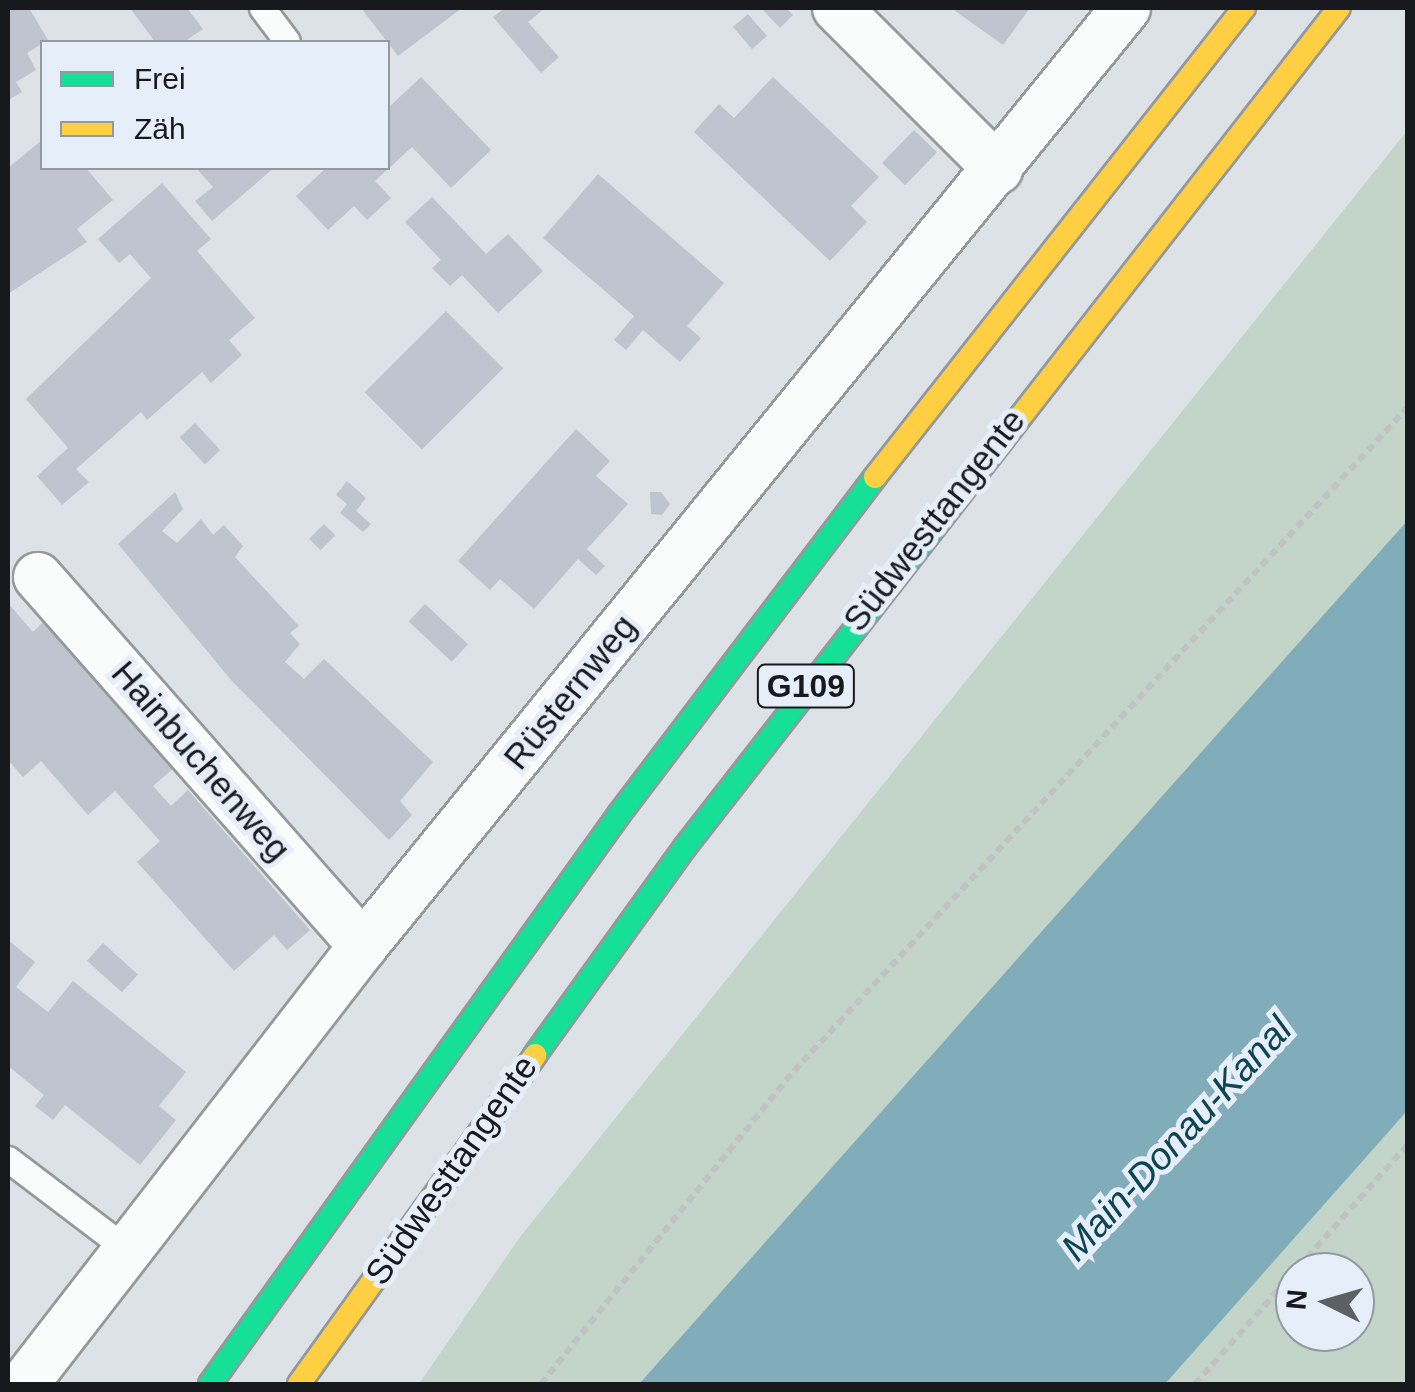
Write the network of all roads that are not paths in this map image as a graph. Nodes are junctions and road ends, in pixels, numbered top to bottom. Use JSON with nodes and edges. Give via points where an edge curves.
{"nodes":[{"id":1,"x":262,"y":8,"type":"edge"},
{"id":2,"x":837,"y":8,"type":"edge"},
{"id":3,"x":1126,"y":8,"type":"edge"},
{"id":4,"x":1244,"y":8,"type":"edge"},
{"id":5,"x":1339,"y":8,"type":"edge"},
{"id":6,"x":286,"y":40,"type":"edge"},
{"id":7,"x":998,"y":169,"type":"junction"},
{"id":8,"x":38,"y":577,"type":"dead end"},
{"id":9,"x":364,"y":946,"type":"junction"},
{"id":10,"x":8,"y":1159,"type":"edge"},
{"id":11,"x":128,"y":1250,"type":"junction"},
{"id":12,"x":24,"y":1384,"type":"edge"},
{"id":13,"x":210,"y":1384,"type":"edge"},
{"id":14,"x":299,"y":1384,"type":"edge"}],
"edges":[{"from":1,"to":6,"type":"lane"},
{"from":2,"to":7,"type":"street"},
{"from":3,"to":7,"type":"street","name":"Rüsternweg"},
{"from":4,"to":13,"type":"highway","name":"Südwesttangente","number":"G109","via":[[644,782]]},
{"from":5,"to":14,"type":"highway","name":"Südwesttangente","number":"G109","via":[[696,831]]},
{"from":7,"to":9,"type":"street","name":"Rüsternweg"},
{"from":8,"to":9,"type":"street","name":"Hainbuchenweg"},
{"from":9,"to":11,"type":"street","name":"Rüsternweg"},
{"from":10,"to":11,"type":"lane"},
{"from":11,"to":12,"type":"street","name":"Rüsternweg"}]}
